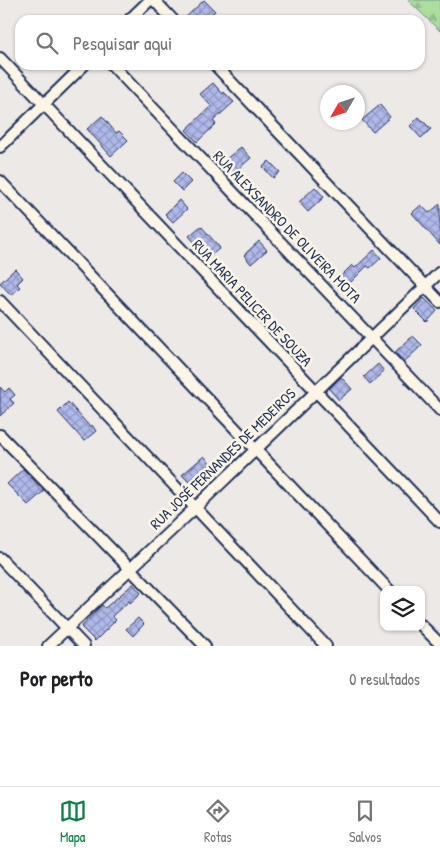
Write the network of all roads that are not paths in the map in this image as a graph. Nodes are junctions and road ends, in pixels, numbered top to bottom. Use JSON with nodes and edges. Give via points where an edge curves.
{"nodes":[{"id":1,"x":150,"y":0,"type":"edge"},
{"id":2,"x":154,"y":0,"type":"edge"},
{"id":3,"x":135,"y":15,"type":"edge"},
{"id":4,"x":168,"y":15,"type":"edge"},
{"id":5,"x":0,"y":58,"type":"edge"},
{"id":6,"x":79,"y":70,"type":"edge"},
{"id":7,"x":117,"y":70,"type":"edge"},
{"id":8,"x":220,"y":70,"type":"edge"},
{"id":9,"x":43,"y":104,"type":"junction"},
{"id":10,"x":0,"y":147,"type":"edge"},
{"id":11,"x":0,"y":180,"type":"edge"},
{"id":12,"x":440,"y":272,"type":"edge"},
{"id":13,"x":425,"y":286,"type":"junction"},
{"id":14,"x":0,"y":301,"type":"edge"},
{"id":15,"x":440,"y":302,"type":"edge"},
{"id":16,"x":372,"y":337,"type":"junction"},
{"id":17,"x":315,"y":392,"type":"junction"},
{"id":18,"x":440,"y":410,"type":"edge"},
{"id":19,"x":0,"y":434,"type":"edge"},
{"id":20,"x":256,"y":449,"type":"junction"},
{"id":21,"x":195,"y":508,"type":"junction"},
{"id":22,"x":440,"y":522,"type":"edge"},
{"id":23,"x":0,"y":558,"type":"edge"},
{"id":24,"x":130,"y":569,"type":"junction"},
{"id":25,"x":384,"y":586,"type":"edge"},
{"id":26,"x":67,"y":628,"type":"junction"},
{"id":27,"x":425,"y":628,"type":"edge"},
{"id":28,"x":440,"y":644,"type":"edge"},
{"id":29,"x":48,"y":646,"type":"edge"},
{"id":30,"x":84,"y":646,"type":"edge"},
{"id":31,"x":205,"y":646,"type":"edge"},
{"id":32,"x":326,"y":646,"type":"edge"}],
"edges":[{"from":1,"to":3,"type":"street"},
{"from":2,"to":4,"type":"street"},
{"from":5,"to":9,"type":"street","name":"RUA MARIA PELICER DE SOUZA"},
{"from":6,"to":9,"type":"street"},
{"from":7,"to":16,"type":"street","name":"RUA ALEXSANDRO DE OLIVEIRA MOTA"},
{"from":8,"to":13,"type":"street"},
{"from":9,"to":10,"type":"street"},
{"from":9,"to":17,"type":"street","name":"RUA MARIA PELICER DE SOUZA"},
{"from":11,"to":20,"type":"street"},
{"from":12,"to":13,"type":"street","name":"RUA JOSÉ FERNANDES DE MEDEIROS"},
{"from":13,"to":15,"type":"street"},
{"from":13,"to":16,"type":"street","name":"RUA JOSÉ FERNANDES DE MEDEIROS"},
{"from":14,"to":21,"type":"street"},
{"from":16,"to":17,"type":"street","name":"RUA JOSÉ FERNANDES DE MEDEIROS"},
{"from":16,"to":18,"type":"street","name":"RUA ALEXSANDRO DE OLIVEIRA MOTA"},
{"from":17,"to":20,"type":"street","name":"RUA JOSÉ FERNANDES DE MEDEIROS"},
{"from":17,"to":22,"type":"street","name":"RUA MARIA PELICER DE SOUZA"},
{"from":19,"to":24,"type":"street"},
{"from":20,"to":21,"type":"street","name":"RUA JOSÉ FERNANDES DE MEDEIROS"},
{"from":20,"to":25,"type":"street"},
{"from":21,"to":24,"type":"street","name":"RUA JOSÉ FERNANDES DE MEDEIROS"},
{"from":21,"to":32,"type":"street"},
{"from":23,"to":26,"type":"street"},
{"from":24,"to":26,"type":"street","name":"RUA JOSÉ FERNANDES DE MEDEIROS"},
{"from":24,"to":31,"type":"street"},
{"from":26,"to":29,"type":"street","name":"RUA JOSÉ FERNANDES DE MEDEIROS"},
{"from":26,"to":30,"type":"street"},
{"from":27,"to":28,"type":"street"}]}
